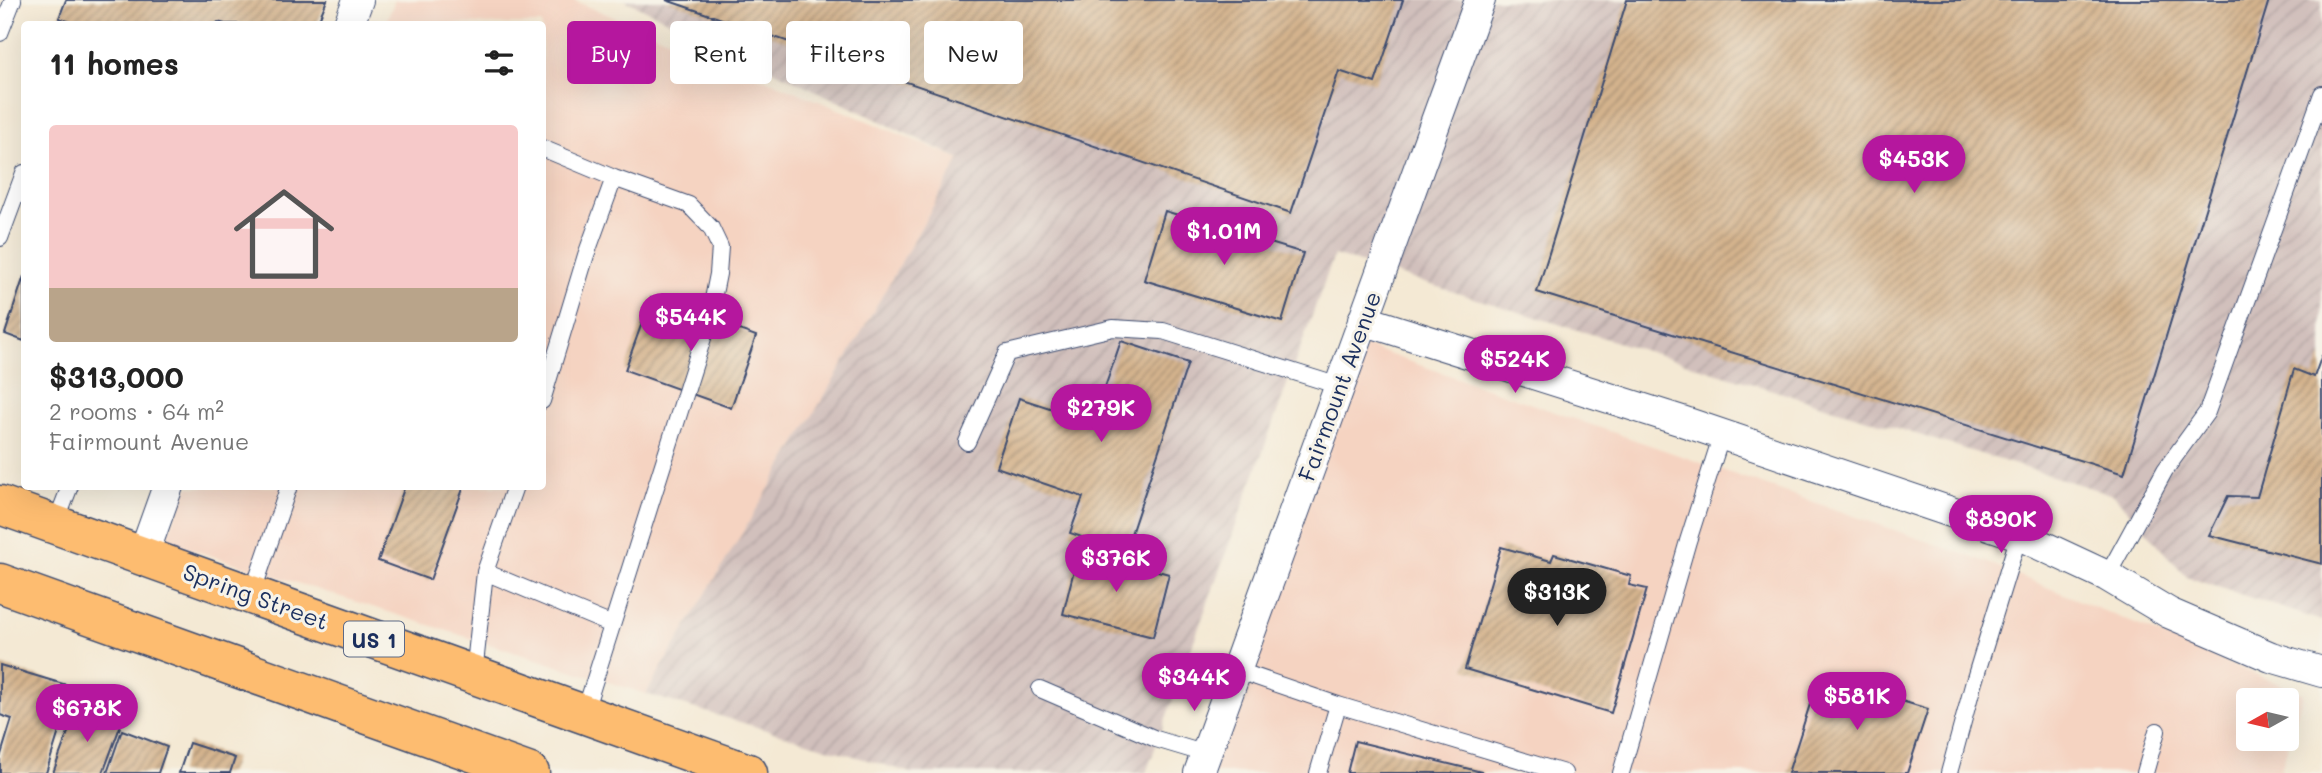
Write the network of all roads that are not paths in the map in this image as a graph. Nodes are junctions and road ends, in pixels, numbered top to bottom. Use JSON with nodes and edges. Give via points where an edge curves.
{"nodes":[{"id":1,"x":13,"y":0,"type":"edge"},
{"id":2,"x":358,"y":0,"type":"edge"},
{"id":3,"x":1480,"y":0,"type":"edge"},
{"id":4,"x":350,"y":21,"type":"edge"},
{"id":5,"x":0,"y":33,"type":"edge"},
{"id":6,"x":2322,"y":94,"type":"edge"},
{"id":7,"x":546,"y":150,"type":"edge"},
{"id":8,"x":614,"y":178,"type":"junction"},
{"id":9,"x":21,"y":181,"type":"edge"},
{"id":10,"x":0,"y":238,"type":"edge"},
{"id":11,"x":1363,"y":320,"type":"junction"},
{"id":12,"x":1339,"y":386,"type":"junction"},
{"id":13,"x":546,"y":388,"type":"edge"},
{"id":14,"x":1722,"y":434,"type":"junction"},
{"id":15,"x":967,"y":442,"type":"dead end"},
{"id":16,"x":68,"y":490,"type":"edge"},
{"id":17,"x":167,"y":490,"type":"edge"},
{"id":18,"x":288,"y":490,"type":"edge"},
{"id":19,"x":514,"y":490,"type":"edge"},
{"id":20,"x":0,"y":505,"type":"edge"},
{"id":21,"x":55,"y":525,"type":"junction"},
{"id":22,"x":2020,"y":535,"type":"junction"},
{"id":23,"x":143,"y":556,"type":"junction"},
{"id":24,"x":485,"y":572,"type":"junction"},
{"id":25,"x":2107,"y":576,"type":"junction"},
{"id":26,"x":0,"y":583,"type":"edge"},
{"id":27,"x":251,"y":594,"type":"junction"},
{"id":28,"x":612,"y":625,"type":"junction"},
{"id":29,"x":1236,"y":670,"type":"junction"},
{"id":30,"x":2322,"y":673,"type":"edge"},
{"id":31,"x":474,"y":674,"type":"junction"},
{"id":32,"x":1040,"y":689,"type":"dead end"},
{"id":33,"x":1338,"y":705,"type":"junction"},
{"id":34,"x":584,"y":714,"type":"junction"},
{"id":35,"x":2157,"y":731,"type":"dead end"},
{"id":36,"x":1202,"y":763,"type":"edge"},
{"id":37,"x":530,"y":773,"type":"edge"},
{"id":38,"x":748,"y":773,"type":"edge"},
{"id":39,"x":1318,"y":773,"type":"edge"},
{"id":40,"x":1564,"y":773,"type":"edge"},
{"id":41,"x":1621,"y":773,"type":"edge"},
{"id":42,"x":1949,"y":773,"type":"edge"},
{"id":43,"x":2145,"y":773,"type":"edge"}],
"edges":[{"from":1,"to":5,"type":"lane"},
{"from":2,"to":4,"type":"street"},
{"from":3,"to":11,"type":"street","name":"Fairmount Avenue"},
{"from":6,"to":25,"type":"lane","via":[[2207,412],[2165,470]]},
{"from":7,"to":8,"type":"lane"},
{"from":8,"to":13,"type":"lane"},
{"from":8,"to":28,"type":"lane","via":[[689,205],[711,228],[720,247],[709,319]]},
{"from":9,"to":10,"type":"lane"},
{"from":11,"to":12,"type":"street","name":"Fairmount Avenue"},
{"from":11,"to":14,"type":"street"},
{"from":12,"to":15,"type":"lane","via":[[1163,331],[1113,328],[1007,353]]},
{"from":12,"to":29,"type":"street","name":"Fairmount Avenue"},
{"from":14,"to":22,"type":"street"},
{"from":14,"to":41,"type":"lane"},
{"from":16,"to":21,"type":"lane"},
{"from":17,"to":23,"type":"street"},
{"from":18,"to":27,"type":"lane"},
{"from":19,"to":24,"type":"lane"},
{"from":20,"to":21,"type":"highway","name":"Spring Street","number":"US 1"},
{"from":21,"to":23,"type":"highway","name":"Spring Street","number":"US 1"},
{"from":22,"to":25,"type":"street"},
{"from":22,"to":42,"type":"lane"},
{"from":23,"to":27,"type":"highway","name":"Spring Street","number":"US 1"},
{"from":24,"to":28,"type":"lane"},
{"from":24,"to":31,"type":"lane"},
{"from":25,"to":30,"type":"street","via":[[2169,613],[2271,657]]},
{"from":26,"to":37,"type":"highway"},
{"from":27,"to":31,"type":"highway","name":"Spring Street","number":"US 1"},
{"from":28,"to":34,"type":"lane"},
{"from":29,"to":33,"type":"lane"},
{"from":29,"to":36,"type":"street","name":"Fairmount Avenue"},
{"from":31,"to":34,"type":"highway","name":"Spring Street","number":"US 1"},
{"from":32,"to":36,"type":"lane"},
{"from":33,"to":39,"type":"lane"},
{"from":33,"to":40,"type":"lane"},
{"from":34,"to":38,"type":"highway","name":"Spring Street","number":"US 1"},
{"from":35,"to":43,"type":"lane"}]}
